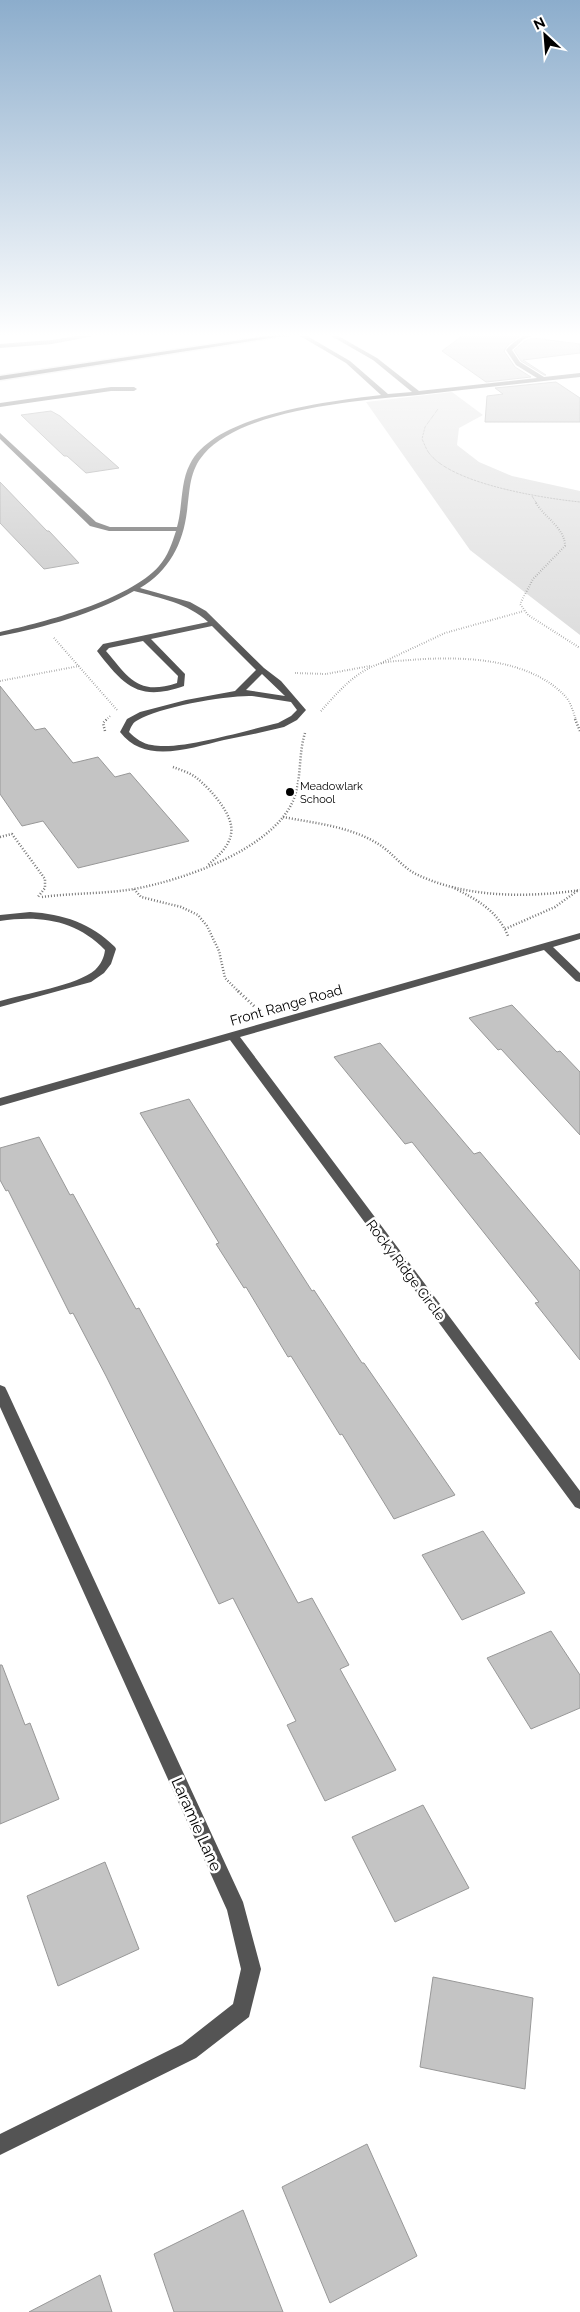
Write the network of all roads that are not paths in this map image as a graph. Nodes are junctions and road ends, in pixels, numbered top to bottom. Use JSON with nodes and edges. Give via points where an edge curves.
{"nodes":[{"id":1,"x":6,"y":441,"type":"edge"},
{"id":2,"x":216,"y":441,"type":"edge"},
{"id":3,"x":180,"y":529,"type":"junction"},
{"id":4,"x":133,"y":588,"type":"junction"},
{"id":5,"x":211,"y":624,"type":"junction"},
{"id":6,"x":0,"y":634,"type":"edge"},
{"id":7,"x":145,"y":638,"type":"junction"},
{"id":8,"x":261,"y":670,"type":"junction"},
{"id":9,"x":238,"y":693,"type":"junction"},
{"id":10,"x":293,"y":700,"type":"junction"},
{"id":11,"x":0,"y":918,"type":"edge"},
{"id":12,"x":580,"y":936,"type":"edge"},
{"id":13,"x":546,"y":946,"type":"junction"},
{"id":14,"x":580,"y":979,"type":"edge"},
{"id":15,"x":0,"y":1004,"type":"edge"},
{"id":16,"x":233,"y":1036,"type":"junction"},
{"id":17,"x":0,"y":1102,"type":"edge"},
{"id":18,"x":0,"y":1391,"type":"edge"},
{"id":19,"x":580,"y":1503,"type":"edge"},
{"id":20,"x":0,"y":2145,"type":"edge"}],
"edges":[{"from":1,"to":3,"type":"street","via":[[93,524],[109,529]]},
{"from":2,"to":3,"type":"street","via":[[196,457],[187,473]]},
{"from":3,"to":4,"type":"street","via":[[170,556],[158,571]]},
{"from":4,"to":5,"type":"street","via":[[187,604],[203,613]]},
{"from":4,"to":6,"type":"street","via":[[74,614]]},
{"from":5,"to":7,"type":"street"},
{"from":5,"to":8,"type":"street"},
{"from":7,"to":7,"type":"street","via":[[182,676],[181,684],[168,690],[136,688],[101,651],[106,646]]},
{"from":8,"to":9,"type":"street"},
{"from":8,"to":10,"type":"street","via":[[272,676]]},
{"from":9,"to":10,"type":"street"},
{"from":9,"to":10,"type":"street","via":[[136,716],[124,732],[138,744],[157,750],[174,749],[281,725],[302,710]]},
{"from":11,"to":15,"type":"street","via":[[15,915],[56,918],[100,936],[111,949],[109,963],[87,980]]},
{"from":12,"to":13,"type":"street","name":"Front Range Road"},
{"from":13,"to":14,"type":"street"},
{"from":13,"to":16,"type":"street","name":"Front Range Road"},
{"from":16,"to":17,"type":"street","name":"Front Range Road"},
{"from":16,"to":19,"type":"street","name":"Rocky Ridge Circle"},
{"from":18,"to":20,"type":"street","name":"Laramie Lane","via":[[236,1909],[251,1969],[242,2010],[189,2050]]}]}
